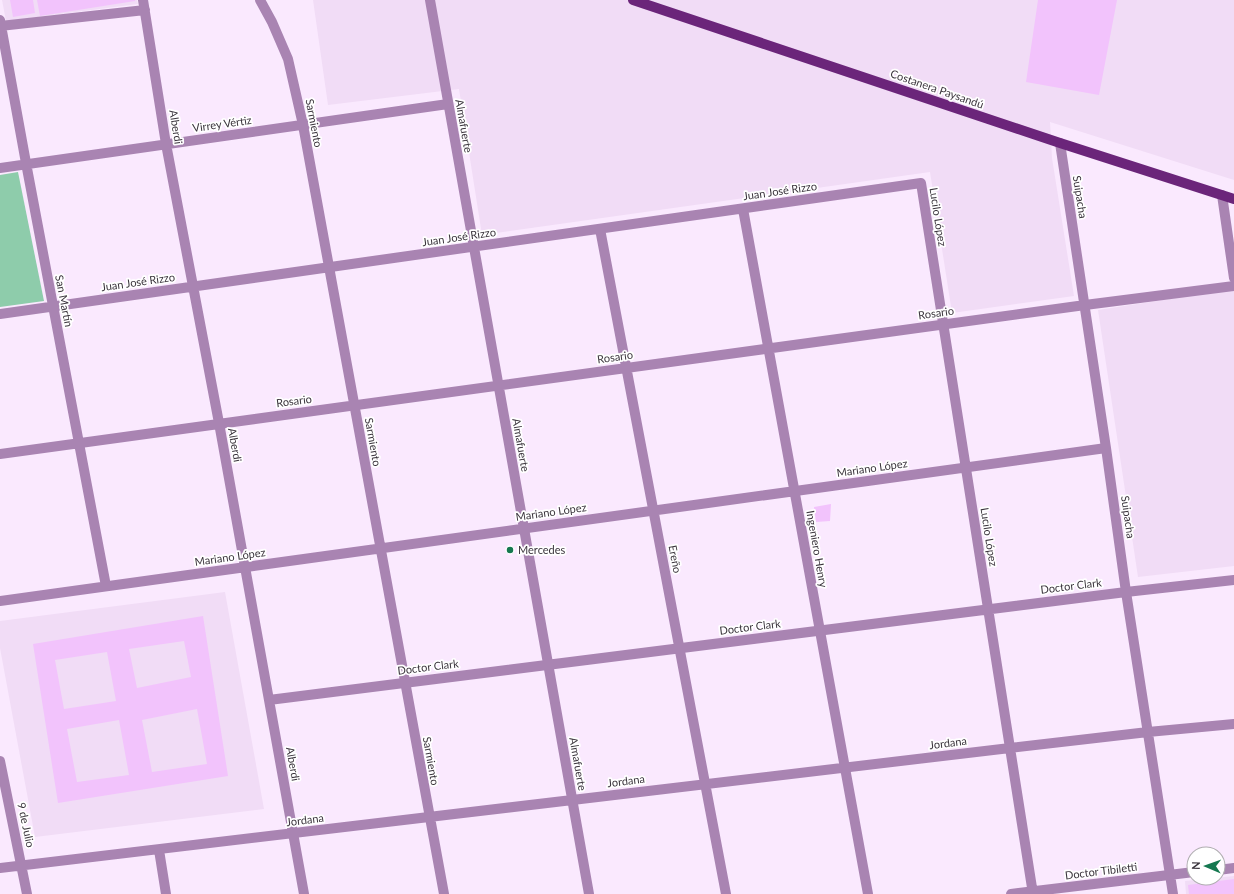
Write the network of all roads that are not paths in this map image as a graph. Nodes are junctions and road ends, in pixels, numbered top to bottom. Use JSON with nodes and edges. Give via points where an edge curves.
{"nodes":[{"id":1,"x":260,"y":0,"type":"edge"},
{"id":2,"x":430,"y":0,"type":"edge"},
{"id":3,"x":633,"y":0,"type":"edge"},
{"id":4,"x":144,"y":5,"type":"edge"},
{"id":5,"x":0,"y":24,"type":"edge"},
{"id":6,"x":448,"y":104,"type":"junction"},
{"id":7,"x":303,"y":125,"type":"junction"},
{"id":8,"x":1060,"y":143,"type":"junction"},
{"id":9,"x":166,"y":144,"type":"junction"},
{"id":10,"x":26,"y":164,"type":"junction"},
{"id":11,"x":0,"y":168,"type":"edge"},
{"id":12,"x":921,"y":183,"type":"joint"},
{"id":13,"x":1222,"y":195,"type":"junction"},
{"id":14,"x":1234,"y":199,"type":"edge"},
{"id":15,"x":743,"y":209,"type":"junction"},
{"id":16,"x":600,"y":229,"type":"junction"},
{"id":17,"x":473,"y":247,"type":"junction"},
{"id":18,"x":328,"y":267,"type":"junction"},
{"id":19,"x":1234,"y":278,"type":"edge"},
{"id":20,"x":193,"y":286,"type":"junction"},
{"id":21,"x":1234,"y":286,"type":"edge"},
{"id":22,"x":1085,"y":305,"type":"junction"},
{"id":23,"x":53,"y":306,"type":"junction"},
{"id":24,"x":0,"y":314,"type":"edge"},
{"id":25,"x":943,"y":324,"type":"junction"},
{"id":26,"x":768,"y":348,"type":"junction"},
{"id":27,"x":626,"y":368,"type":"junction"},
{"id":28,"x":499,"y":386,"type":"junction"},
{"id":29,"x":354,"y":406,"type":"junction"},
{"id":30,"x":219,"y":423,"type":"junction"},
{"id":31,"x":79,"y":443,"type":"junction"},
{"id":32,"x":1106,"y":448,"type":"junction"},
{"id":33,"x":0,"y":454,"type":"edge"},
{"id":34,"x":966,"y":467,"type":"junction"},
{"id":35,"x":794,"y":491,"type":"junction"},
{"id":36,"x":654,"y":510,"type":"junction"},
{"id":37,"x":524,"y":528,"type":"junction"},
{"id":38,"x":380,"y":548,"type":"junction"},
{"id":39,"x":245,"y":568,"type":"junction"},
{"id":40,"x":1234,"y":580,"type":"edge"},
{"id":41,"x":106,"y":586,"type":"junction"},
{"id":42,"x":1126,"y":592,"type":"junction"},
{"id":43,"x":0,"y":601,"type":"edge"},
{"id":44,"x":988,"y":609,"type":"junction"},
{"id":45,"x":820,"y":630,"type":"junction"},
{"id":46,"x":679,"y":648,"type":"junction"},
{"id":47,"x":548,"y":664,"type":"junction"},
{"id":48,"x":405,"y":682,"type":"junction"},
{"id":49,"x":269,"y":700,"type":"junction"},
{"id":50,"x":1234,"y":724,"type":"edge"},
{"id":51,"x":1148,"y":732,"type":"junction"},
{"id":52,"x":1010,"y":748,"type":"junction"},
{"id":53,"x":0,"y":761,"type":"edge"},
{"id":54,"x":845,"y":768,"type":"junction"},
{"id":55,"x":705,"y":784,"type":"junction"},
{"id":56,"x":573,"y":800,"type":"junction"},
{"id":57,"x":430,"y":817,"type":"junction"},
{"id":58,"x":293,"y":833,"type":"junction"},
{"id":59,"x":159,"y":850,"type":"junction"},
{"id":60,"x":22,"y":866,"type":"junction"},
{"id":61,"x":0,"y":868,"type":"edge"},
{"id":62,"x":1186,"y":873,"type":"edge"},
{"id":63,"x":1171,"y":875,"type":"junction"},
{"id":64,"x":1033,"y":893,"type":"edge"},
{"id":65,"x":27,"y":894,"type":"edge"},
{"id":66,"x":166,"y":894,"type":"edge"},
{"id":67,"x":304,"y":894,"type":"edge"},
{"id":68,"x":444,"y":894,"type":"edge"},
{"id":69,"x":590,"y":894,"type":"edge"},
{"id":70,"x":726,"y":894,"type":"edge"},
{"id":71,"x":868,"y":894,"type":"edge"},
{"id":72,"x":1011,"y":894,"type":"edge"},
{"id":73,"x":1173,"y":894,"type":"edge"}],
"edges":[{"from":1,"to":7,"type":"street","name":"Sarmiento","via":[[288,59]]},
{"from":2,"to":6,"type":"street","name":"Almafuerte"},
{"from":3,"to":8,"type":"main road","name":"Costanera Paysandú"},
{"from":4,"to":5,"type":"street"},
{"from":4,"to":9,"type":"street","name":"Alberdi"},
{"from":5,"to":10,"type":"street","name":"San Martín"},
{"from":6,"to":7,"type":"street","name":"Virrey Vértiz"},
{"from":6,"to":17,"type":"street","name":"Almafuerte"},
{"from":7,"to":9,"type":"street","name":"Virrey Vértiz"},
{"from":7,"to":18,"type":"street","name":"Sarmiento"},
{"from":8,"to":13,"type":"main road","name":"Costanera Paysandú"},
{"from":8,"to":22,"type":"street","name":"Suipacha"},
{"from":9,"to":10,"type":"street","name":"Virrey Vértiz"},
{"from":9,"to":20,"type":"street","name":"Alberdi"},
{"from":10,"to":11,"type":"street","name":"Virrey Vértiz"},
{"from":10,"to":23,"type":"street","name":"San Martín"},
{"from":12,"to":15,"type":"street","name":"Juan José Rizzo"},
{"from":12,"to":25,"type":"street","name":"Lucilo López"},
{"from":13,"to":14,"type":"main road","name":"Costanera Paysandú"},
{"from":13,"to":19,"type":"street"},
{"from":15,"to":16,"type":"street","name":"Juan José Rizzo"},
{"from":15,"to":26,"type":"street","name":"Ingeniero Henry"},
{"from":16,"to":17,"type":"street","name":"Juan José Rizzo"},
{"from":16,"to":27,"type":"street","name":"Ereño"},
{"from":17,"to":18,"type":"street","name":"Juan José Rizzo"},
{"from":17,"to":28,"type":"street","name":"Almafuerte"},
{"from":18,"to":20,"type":"street","name":"Juan José Rizzo"},
{"from":18,"to":29,"type":"street","name":"Sarmiento"},
{"from":20,"to":23,"type":"street","name":"Juan José Rizzo"},
{"from":20,"to":30,"type":"street","name":"Alberdi"},
{"from":21,"to":22,"type":"street","name":"Rosario"},
{"from":22,"to":25,"type":"street","name":"Rosario"},
{"from":22,"to":32,"type":"street","name":"Suipacha"},
{"from":23,"to":24,"type":"street","name":"Juan José Rizzo"},
{"from":23,"to":31,"type":"street","name":"San Martín"},
{"from":25,"to":26,"type":"street","name":"Rosario"},
{"from":25,"to":34,"type":"street","name":"Lucilo López"},
{"from":26,"to":27,"type":"street","name":"Rosario"},
{"from":26,"to":35,"type":"street","name":"Ingeniero Henry"},
{"from":27,"to":28,"type":"street","name":"Rosario"},
{"from":27,"to":36,"type":"street","name":"Ereño"},
{"from":28,"to":29,"type":"street","name":"Rosario"},
{"from":28,"to":37,"type":"street","name":"Almafuerte"},
{"from":29,"to":30,"type":"street","name":"Rosario"},
{"from":29,"to":38,"type":"street","name":"Sarmiento"},
{"from":30,"to":31,"type":"street","name":"Rosario"},
{"from":30,"to":39,"type":"street","name":"Alberdi"},
{"from":31,"to":33,"type":"street","name":"Rosario"},
{"from":31,"to":41,"type":"street","name":"San Martín"},
{"from":32,"to":34,"type":"street","name":"Mariano López"},
{"from":32,"to":42,"type":"street","name":"Suipacha"},
{"from":34,"to":35,"type":"street","name":"Mariano López"},
{"from":34,"to":44,"type":"street","name":"Lucilo López"},
{"from":35,"to":36,"type":"street","name":"Mariano López"},
{"from":35,"to":45,"type":"street","name":"Ingeniero Henry"},
{"from":36,"to":37,"type":"street","name":"Mariano López"},
{"from":36,"to":46,"type":"street","name":"Ereño"},
{"from":37,"to":38,"type":"street","name":"Mariano López"},
{"from":37,"to":47,"type":"street","name":"Almafuerte"},
{"from":38,"to":39,"type":"street","name":"Mariano López"},
{"from":38,"to":48,"type":"street","name":"Sarmiento"},
{"from":39,"to":41,"type":"street","name":"Mariano López"},
{"from":39,"to":49,"type":"street","name":"Alberdi"},
{"from":40,"to":42,"type":"street","name":"Doctor Clark"},
{"from":41,"to":43,"type":"street","name":"Mariano López"},
{"from":42,"to":44,"type":"street","name":"Doctor Clark"},
{"from":42,"to":51,"type":"street","name":"Suipacha"},
{"from":44,"to":45,"type":"street","name":"Doctor Clark"},
{"from":44,"to":52,"type":"street","name":"Lucilo López"},
{"from":45,"to":46,"type":"street","name":"Doctor Clark"},
{"from":45,"to":54,"type":"street","name":"Ingeniero Henry"},
{"from":46,"to":47,"type":"street","name":"Doctor Clark"},
{"from":46,"to":55,"type":"street","name":"Ereño"},
{"from":47,"to":48,"type":"street","name":"Doctor Clark"},
{"from":47,"to":56,"type":"street","name":"Almafuerte"},
{"from":48,"to":49,"type":"street","name":"Doctor Clark"},
{"from":48,"to":57,"type":"street","name":"Sarmiento"},
{"from":49,"to":58,"type":"street","name":"Alberdi"},
{"from":50,"to":51,"type":"street","name":"Jordana"},
{"from":51,"to":52,"type":"street","name":"Jordana"},
{"from":51,"to":63,"type":"street","name":"Suipacha"},
{"from":52,"to":54,"type":"street","name":"Jordana"},
{"from":52,"to":64,"type":"street","name":"Lucilo López"},
{"from":53,"to":60,"type":"street","name":"9 de Julio"},
{"from":54,"to":55,"type":"street","name":"Jordana"},
{"from":54,"to":71,"type":"street","name":"Ingeniero Henry"},
{"from":55,"to":56,"type":"street","name":"Jordana"},
{"from":55,"to":70,"type":"street","name":"Ereño"},
{"from":56,"to":57,"type":"street","name":"Jordana"},
{"from":56,"to":69,"type":"street","name":"Almafuerte"},
{"from":57,"to":58,"type":"street","name":"Jordana"},
{"from":57,"to":68,"type":"street","name":"Sarmiento"},
{"from":58,"to":59,"type":"street","name":"Jordana"},
{"from":58,"to":67,"type":"street","name":"Alberdi"},
{"from":59,"to":60,"type":"street","name":"Jordana"},
{"from":59,"to":66,"type":"street"},
{"from":60,"to":61,"type":"street","name":"Jordana"},
{"from":60,"to":65,"type":"street","name":"9 de Julio"},
{"from":62,"to":63,"type":"street","name":"Doctor Tibiletti"},
{"from":63,"to":64,"type":"street","name":"Doctor Tibiletti"},
{"from":63,"to":73,"type":"street","name":"Suipacha"},
{"from":64,"to":72,"type":"street","name":"Doctor Tibiletti"}]}
